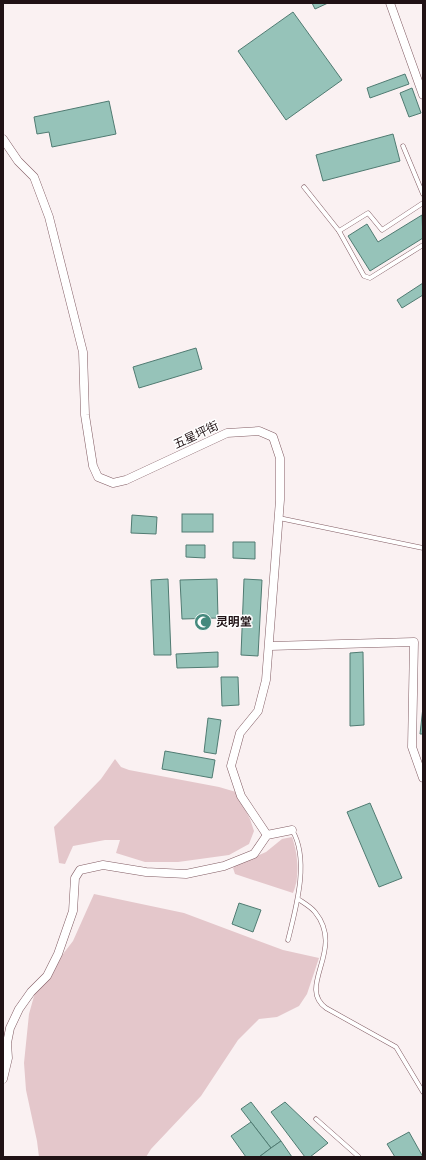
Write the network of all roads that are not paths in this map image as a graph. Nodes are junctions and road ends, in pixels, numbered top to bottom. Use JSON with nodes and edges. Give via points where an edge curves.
{"nodes":[{"id":1,"x":390,"y":3,"type":"edge"},
{"id":2,"x":423,"y":95,"type":"edge"},
{"id":3,"x":3,"y":139,"type":"edge"},
{"id":4,"x":403,"y":146,"type":"dead end"},
{"id":5,"x":304,"y":187,"type":"dead end"},
{"id":6,"x":423,"y":194,"type":"edge"},
{"id":7,"x":423,"y":203,"type":"edge"},
{"id":8,"x":339,"y":231,"type":"junction"},
{"id":9,"x":423,"y":245,"type":"edge"},
{"id":10,"x":278,"y":518,"type":"junction"},
{"id":11,"x":423,"y":548,"type":"edge"},
{"id":12,"x":270,"y":646,"type":"junction"},
{"id":13,"x":423,"y":778,"type":"edge"},
{"id":14,"x":292,"y":830,"type":"joint"},
{"id":15,"x":267,"y":835,"type":"junction"},
{"id":16,"x":298,"y":899,"type":"junction"},
{"id":17,"x":288,"y":940,"type":"dead end"},
{"id":18,"x":3,"y":1079,"type":"edge"},
{"id":19,"x":423,"y":1092,"type":"edge"},
{"id":20,"x":316,"y":1119,"type":"dead end"},
{"id":21,"x":359,"y":1157,"type":"edge"}],
"edges":[{"from":1,"to":2,"type":"street"},
{"from":3,"to":10,"type":"street","name":"五星坪街","via":[[34,177],[49,217],[83,352],[85,415],[93,466],[98,477],[113,483],[126,480],[227,433],[258,431],[273,437],[280,458]]},
{"from":4,"to":6,"type":"lane"},
{"from":5,"to":8,"type":"lane"},
{"from":7,"to":8,"type":"lane","via":[[382,230],[368,213]]},
{"from":8,"to":9,"type":"lane","via":[[364,276],[370,278]]},
{"from":10,"to":11,"type":"lane"},
{"from":10,"to":12,"type":"street","name":"五星坪街"},
{"from":12,"to":13,"type":"street","via":[[414,642],[412,748]]},
{"from":12,"to":15,"type":"street","name":"五星坪街","via":[[266,680],[258,711],[240,733],[231,766],[241,796]]},
{"from":14,"to":15,"type":"street"},
{"from":14,"to":16,"type":"lane","via":[[298,839],[301,886]]},
{"from":15,"to":18,"type":"street","via":[[254,854],[224,866],[186,874],[146,872],[103,865],[80,870],[75,878],[73,911],[58,954],[47,976],[31,992],[10,1028],[8,1058]]},
{"from":16,"to":17,"type":"lane"},
{"from":16,"to":19,"type":"lane","via":[[314,911],[326,935],[326,954],[315,989],[319,1002],[396,1047]]},
{"from":20,"to":21,"type":"lane"}]}
